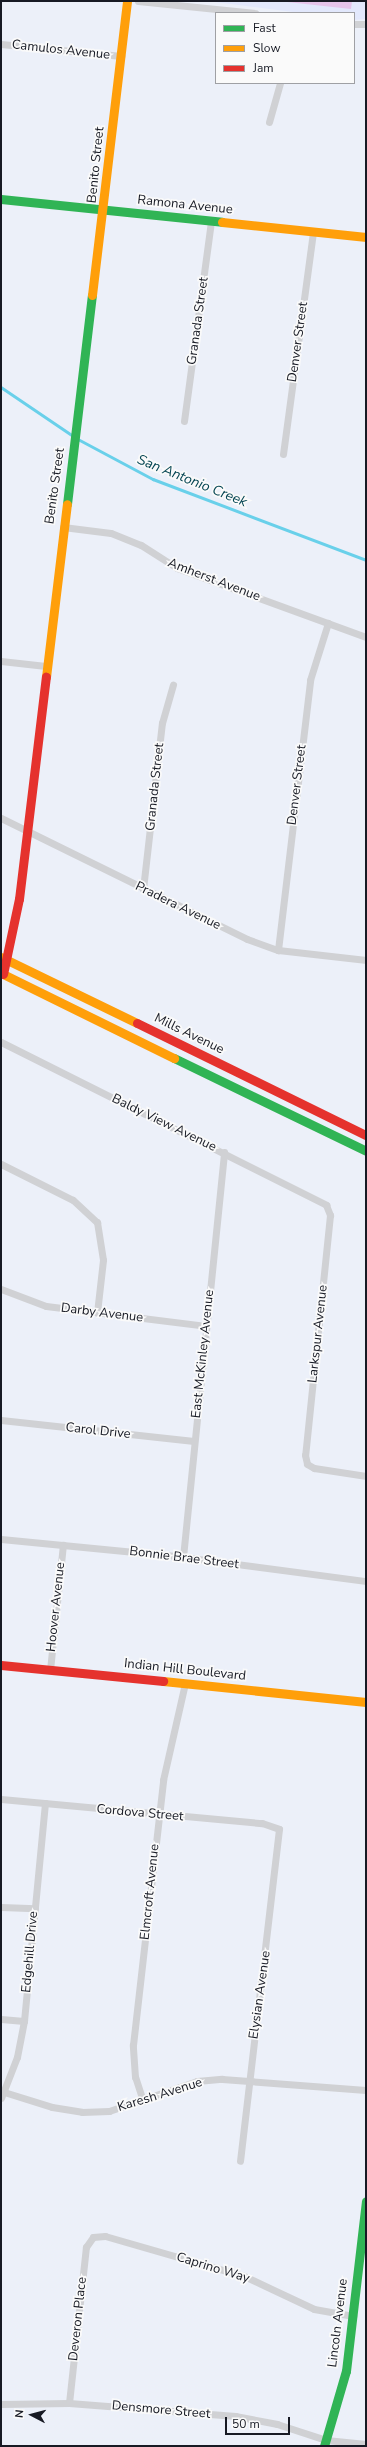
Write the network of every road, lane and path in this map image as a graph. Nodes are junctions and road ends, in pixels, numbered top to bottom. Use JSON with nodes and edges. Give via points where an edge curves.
{"nodes":[{"id":1,"x":128,"y":1,"type":"edge"},
{"id":2,"x":138,"y":1,"type":"edge"},
{"id":3,"x":245,"y":12,"type":"edge"},
{"id":4,"x":355,"y":24,"type":"edge"},
{"id":5,"x":366,"y":24,"type":"edge"},
{"id":6,"x":1,"y":44,"type":"edge"},
{"id":7,"x":121,"y":56,"type":"junction"},
{"id":8,"x":280,"y":84,"type":"edge"},
{"id":9,"x":269,"y":122,"type":"dead end"},
{"id":10,"x":1,"y":199,"type":"edge"},
{"id":11,"x":104,"y":210,"type":"junction"},
{"id":12,"x":211,"y":221,"type":"junction"},
{"id":13,"x":313,"y":231,"type":"junction"},
{"id":14,"x":366,"y":237,"type":"edge"},
{"id":15,"x":184,"y":421,"type":"dead end"},
{"id":16,"x":283,"y":454,"type":"dead end"},
{"id":17,"x":63,"y":527,"type":"junction"},
{"id":18,"x":328,"y":623,"type":"junction"},
{"id":19,"x":366,"y":637,"type":"edge"},
{"id":20,"x":1,"y":660,"type":"edge"},
{"id":21,"x":46,"y":666,"type":"junction"},
{"id":22,"x":174,"y":685,"type":"dead end"},
{"id":23,"x":1,"y":818,"type":"edge"},
{"id":24,"x":26,"y":831,"type":"junction"},
{"id":25,"x":143,"y":889,"type":"junction"},
{"id":26,"x":278,"y":950,"type":"junction"},
{"id":27,"x":3,"y":958,"type":"edge"},
{"id":28,"x":366,"y":960,"type":"edge"},
{"id":29,"x":2,"y":974,"type":"edge"},
{"id":30,"x":1,"y":1042,"type":"edge"},
{"id":31,"x":366,"y":1135,"type":"edge"},
{"id":32,"x":366,"y":1151,"type":"edge"},
{"id":33,"x":224,"y":1152,"type":"junction"},
{"id":34,"x":1,"y":1164,"type":"edge"},
{"id":35,"x":326,"y":1205,"type":"joint"},
{"id":36,"x":1,"y":1289,"type":"edge"},
{"id":37,"x":97,"y":1313,"type":"junction"},
{"id":38,"x":206,"y":1326,"type":"junction"},
{"id":39,"x":1,"y":1420,"type":"edge"},
{"id":40,"x":194,"y":1442,"type":"junction"},
{"id":41,"x":366,"y":1476,"type":"edge"},
{"id":42,"x":1,"y":1539,"type":"edge"},
{"id":43,"x":62,"y":1545,"type":"junction"},
{"id":44,"x":183,"y":1556,"type":"junction"},
{"id":45,"x":366,"y":1581,"type":"edge"},
{"id":46,"x":1,"y":1665,"type":"edge"},
{"id":47,"x":50,"y":1670,"type":"junction"},
{"id":48,"x":185,"y":1683,"type":"junction"},
{"id":49,"x":366,"y":1702,"type":"edge"},
{"id":50,"x":1,"y":1799,"type":"edge"},
{"id":51,"x":45,"y":1803,"type":"junction"},
{"id":52,"x":158,"y":1815,"type":"junction"},
{"id":53,"x":279,"y":1829,"type":"joint"},
{"id":54,"x":1,"y":1907,"type":"edge"},
{"id":55,"x":35,"y":1908,"type":"junction"},
{"id":56,"x":1,"y":2019,"type":"edge"},
{"id":57,"x":24,"y":2021,"type":"junction"},
{"id":58,"x":249,"y":2080,"type":"junction"},
{"id":59,"x":366,"y":2090,"type":"edge"},
{"id":60,"x":2,"y":2095,"type":"edge"},
{"id":61,"x":143,"y":2101,"type":"junction"},
{"id":62,"x":240,"y":2161,"type":"dead end"},
{"id":63,"x":366,"y":2202,"type":"edge"},
{"id":64,"x":93,"y":2237,"type":"joint"},
{"id":65,"x":353,"y":2316,"type":"junction"},
{"id":66,"x":69,"y":2403,"type":"junction"},
{"id":67,"x":1,"y":2404,"type":"edge"},
{"id":68,"x":325,"y":2443,"type":"edge"},
{"id":69,"x":366,"y":2444,"type":"edge"}],
"edges":[{"from":1,"to":7,"type":"street","name":"Benito Street"},
{"from":2,"to":3,"type":"street"},
{"from":4,"to":5,"type":"street"},
{"from":6,"to":7,"type":"street","name":"Camulos Avenue"},
{"from":7,"to":11,"type":"street","name":"Benito Street"},
{"from":8,"to":9,"type":"street"},
{"from":10,"to":11,"type":"street","name":"Ramona Avenue"},
{"from":11,"to":12,"type":"street","name":"Ramona Avenue"},
{"from":11,"to":17,"type":"street","name":"Benito Street"},
{"from":12,"to":13,"type":"street","name":"Ramona Avenue"},
{"from":12,"to":15,"type":"street","name":"Granada Street"},
{"from":13,"to":14,"type":"street","name":"Ramona Avenue"},
{"from":13,"to":16,"type":"street","name":"Denver Street"},
{"from":17,"to":18,"type":"street","name":"Amherst Avenue","via":[[111,533],[141,545],[177,568]]},
{"from":17,"to":21,"type":"street","name":"Benito Street"},
{"from":18,"to":19,"type":"street","name":"Amherst Avenue"},
{"from":18,"to":26,"type":"street","name":"Denver Street","via":[[310,680]]},
{"from":20,"to":21,"type":"street"},
{"from":21,"to":24,"type":"street","name":"Benito Street"},
{"from":22,"to":25,"type":"street","name":"Granada Street","via":[[162,723]]},
{"from":23,"to":24,"type":"street","name":"Pradera Avenue"},
{"from":24,"to":25,"type":"street","name":"Pradera Avenue"},
{"from":24,"to":27,"type":"street","name":"Benito Street","via":[[19,899]]},
{"from":25,"to":26,"type":"street","name":"Pradera Avenue","via":[[246,939]]},
{"from":26,"to":28,"type":"street","name":"Pradera Avenue"},
{"from":27,"to":29,"type":"street","name":"Benito Street"},
{"from":27,"to":31,"type":"street","name":"Mills Avenue"},
{"from":29,"to":32,"type":"street"},
{"from":30,"to":33,"type":"street","name":"Baldy View Avenue"},
{"from":33,"to":35,"type":"street","name":"Baldy View Avenue"},
{"from":33,"to":38,"type":"street","name":"East McKinley Avenue"},
{"from":34,"to":37,"type":"street","via":[[73,1200],[96,1222],[103,1260]]},
{"from":35,"to":41,"type":"street","name":"Larkspur Avenue","via":[[330,1215],[305,1455],[307,1464]]},
{"from":36,"to":37,"type":"street","name":"Darby Avenue","via":[[46,1306]]},
{"from":37,"to":38,"type":"street","name":"Darby Avenue"},
{"from":38,"to":40,"type":"street","name":"East McKinley Avenue"},
{"from":39,"to":40,"type":"street","name":"Carol Drive"},
{"from":40,"to":44,"type":"street","name":"East McKinley Avenue"},
{"from":42,"to":43,"type":"street","name":"Bonnie Brae Street"},
{"from":43,"to":44,"type":"street","name":"Bonnie Brae Street"},
{"from":43,"to":47,"type":"street","name":"Hoover Avenue"},
{"from":44,"to":45,"type":"street","name":"Bonnie Brae Street"},
{"from":46,"to":47,"type":"street","name":"Indian Hill Boulevard"},
{"from":47,"to":48,"type":"street","name":"Indian Hill Boulevard"},
{"from":48,"to":49,"type":"street","name":"Indian Hill Boulevard"},
{"from":48,"to":52,"type":"street","name":"Elmcroft Avenue","via":[[163,1780]]},
{"from":50,"to":51,"type":"street","name":"Cordova Street"},
{"from":51,"to":52,"type":"street","name":"Cordova Street"},
{"from":51,"to":55,"type":"street","name":"Edgehill Drive"},
{"from":52,"to":53,"type":"street","name":"Cordova Street","via":[[262,1823]]},
{"from":52,"to":61,"type":"street","name":"Elmcroft Avenue","via":[[133,2045],[135,2077]]},
{"from":53,"to":58,"type":"street","name":"Elysian Avenue","via":[[279,1847]]},
{"from":54,"to":55,"type":"street"},
{"from":55,"to":57,"type":"street","name":"Edgehill Drive"},
{"from":56,"to":57,"type":"street"},
{"from":57,"to":60,"type":"street","name":"Edgehill Drive","via":[[17,2057]]},
{"from":58,"to":59,"type":"street","name":"Karesh Avenue"},
{"from":58,"to":61,"type":"street","name":"Karesh Avenue","via":[[197,2081]]},
{"from":58,"to":62,"type":"street","name":"Elysian Avenue"},
{"from":60,"to":61,"type":"street","name":"Karesh Avenue","via":[[82,2112],[109,2111]]},
{"from":63,"to":65,"type":"street","name":"Lincoln Avenue"},
{"from":64,"to":65,"type":"street","name":"Caprino Way","via":[[106,2236],[244,2276],[314,2309]]},
{"from":64,"to":66,"type":"street","name":"Deveron Place","via":[[86,2247]]},
{"from":65,"to":68,"type":"street","name":"Lincoln Avenue","via":[[346,2371]]},
{"from":66,"to":67,"type":"street","name":"Densmore Street"},
{"from":66,"to":68,"type":"street","name":"Densmore Street","via":[[235,2416],[277,2424]]},
{"from":68,"to":69,"type":"street","name":"Densmore Street"}]}
